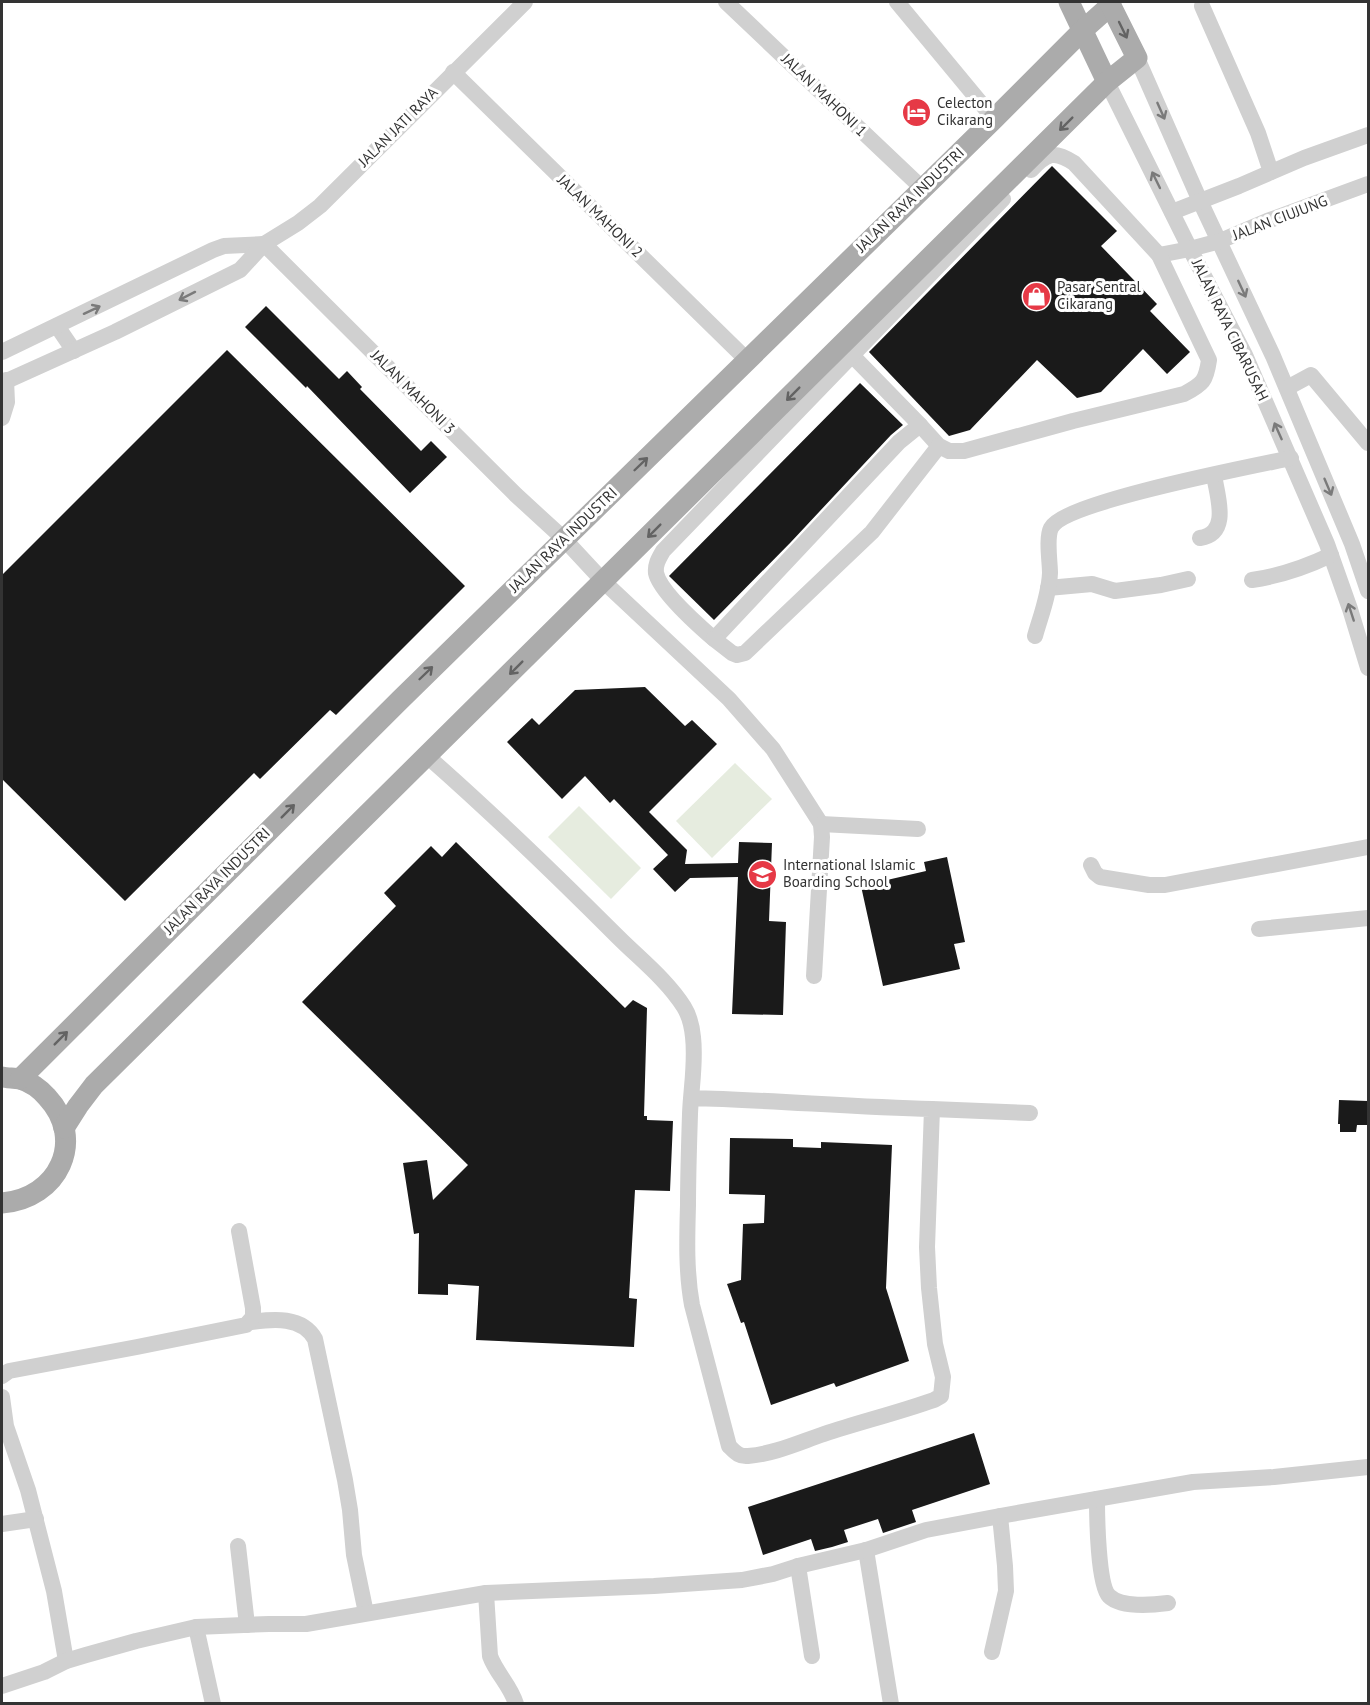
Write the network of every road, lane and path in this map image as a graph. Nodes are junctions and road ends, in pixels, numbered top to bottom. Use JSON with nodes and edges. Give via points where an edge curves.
{"nodes":[{"id":1,"x":525,"y":2,"type":"edge"},
{"id":2,"x":726,"y":2,"type":"edge"},
{"id":3,"x":897,"y":2,"type":"edge"},
{"id":4,"x":1069,"y":2,"type":"edge"},
{"id":5,"x":1110,"y":3,"type":"edge"},
{"id":6,"x":1202,"y":6,"type":"dead end"},
{"id":7,"x":1083,"y":30,"type":"junction"},
{"id":8,"x":1137,"y":58,"type":"junction"},
{"id":9,"x":453,"y":72,"type":"junction"},
{"id":10,"x":1107,"y":82,"type":"junction"},
{"id":11,"x":994,"y":119,"type":"junction"},
{"id":12,"x":1368,"y":135,"type":"edge"},
{"id":13,"x":1271,"y":172,"type":"junction"},
{"id":14,"x":1368,"y":184,"type":"edge"},
{"id":15,"x":922,"y":188,"type":"junction"},
{"id":16,"x":1200,"y":201,"type":"junction"},
{"id":17,"x":1172,"y":212,"type":"junction"},
{"id":18,"x":1220,"y":241,"type":"junction"},
{"id":19,"x":264,"y":244,"type":"junction"},
{"id":20,"x":1190,"y":249,"type":"junction"},
{"id":21,"x":1159,"y":255,"type":"junction"},
{"id":22,"x":57,"y":326,"type":"junction"},
{"id":23,"x":847,"y":350,"type":"junction"},
{"id":24,"x":74,"y":351,"type":"junction"},
{"id":25,"x":2,"y":352,"type":"edge"},
{"id":26,"x":747,"y":360,"type":"junction"},
{"id":27,"x":4,"y":381,"type":"edge"},
{"id":28,"x":1287,"y":388,"type":"junction"},
{"id":29,"x":2,"y":418,"type":"edge"},
{"id":30,"x":920,"y":425,"type":"junction"},
{"id":31,"x":1368,"y":443,"type":"edge"},
{"id":32,"x":939,"y":446,"type":"junction"},
{"id":33,"x":1290,"y":458,"type":"junction"},
{"id":34,"x":1214,"y":475,"type":"junction"},
{"id":35,"x":1200,"y":538,"type":"dead end"},
{"id":36,"x":564,"y":539,"type":"junction"},
{"id":37,"x":1331,"y":555,"type":"junction"},
{"id":38,"x":1188,"y":579,"type":"dead end"},
{"id":39,"x":1252,"y":580,"type":"dead end"},
{"id":40,"x":603,"y":581,"type":"junction"},
{"id":41,"x":1048,"y":588,"type":"junction"},
{"id":42,"x":1368,"y":591,"type":"edge"},
{"id":43,"x":1035,"y":636,"type":"dead end"},
{"id":44,"x":714,"y":639,"type":"junction"},
{"id":45,"x":1368,"y":668,"type":"edge"},
{"id":46,"x":427,"y":756,"type":"junction"},
{"id":47,"x":821,"y":824,"type":"junction"},
{"id":48,"x":918,"y":829,"type":"dead end"},
{"id":49,"x":1368,"y":847,"type":"edge"},
{"id":50,"x":1091,"y":865,"type":"dead end"},
{"id":51,"x":1368,"y":918,"type":"edge"},
{"id":52,"x":1259,"y":929,"type":"dead end"},
{"id":53,"x":814,"y":976,"type":"dead end"},
{"id":54,"x":11,"y":1078,"type":"edge"},
{"id":55,"x":691,"y":1098,"type":"junction"},
{"id":56,"x":932,"y":1108,"type":"junction"},
{"id":57,"x":1030,"y":1113,"type":"dead end"},
{"id":58,"x":64,"y":1128,"type":"junction"},
{"id":59,"x":2,"y":1203,"type":"edge"},
{"id":60,"x":239,"y":1231,"type":"dead end"},
{"id":61,"x":250,"y":1322,"type":"junction"},
{"id":62,"x":2,"y":1376,"type":"edge"},
{"id":63,"x":2,"y":1397,"type":"edge"},
{"id":64,"x":1368,"y":1467,"type":"edge"},
{"id":65,"x":1097,"y":1499,"type":"junction"},
{"id":66,"x":1000,"y":1516,"type":"junction"},
{"id":67,"x":36,"y":1519,"type":"junction"},
{"id":68,"x":2,"y":1524,"type":"edge"},
{"id":69,"x":238,"y":1546,"type":"dead end"},
{"id":70,"x":866,"y":1550,"type":"junction"},
{"id":71,"x":798,"y":1566,"type":"junction"},
{"id":72,"x":486,"y":1593,"type":"junction"},
{"id":73,"x":1168,"y":1603,"type":"dead end"},
{"id":74,"x":366,"y":1613,"type":"junction"},
{"id":75,"x":247,"y":1625,"type":"junction"},
{"id":76,"x":196,"y":1627,"type":"junction"},
{"id":77,"x":992,"y":1652,"type":"dead end"},
{"id":78,"x":812,"y":1656,"type":"dead end"},
{"id":79,"x":66,"y":1662,"type":"junction"},
{"id":80,"x":2,"y":1686,"type":"edge"},
{"id":81,"x":213,"y":1704,"type":"edge"},
{"id":82,"x":516,"y":1704,"type":"edge"},
{"id":83,"x":891,"y":1704,"type":"edge"}],
"edges":[{"from":1,"to":9,"type":"street","name":"JALAN JATI RAYA"},
{"from":2,"to":15,"type":"street","name":"JALAN MAHONI 1"},
{"from":3,"to":11,"type":"street"},
{"from":4,"to":7,"type":"main road","name":"JALAN RAYA CIBARUSAH"},
{"from":5,"to":7,"type":"main road","name":"JALAN RAYA INDUSTRI"},
{"from":5,"to":8,"type":"main road","name":"JALAN RAYA CIBARUSAH","one_way":true},
{"from":6,"to":13,"type":"street"},
{"from":7,"to":10,"type":"main road","name":"JALAN RAYA CIBARUSAH"},
{"from":7,"to":11,"type":"main road","name":"JALAN RAYA INDUSTRI"},
{"from":8,"to":10,"type":"main road"},
{"from":8,"to":16,"type":"street","name":"JALAN RAYA CIBARUSAH","one_way":true},
{"from":9,"to":19,"type":"street","name":"JALAN JATI RAYA","via":[[320,206]]},
{"from":9,"to":26,"type":"street","name":"JALAN MAHONI 2"},
{"from":17,"to":10,"type":"street","name":"JALAN RAYA CIBARUSAH","one_way":true},
{"from":10,"to":23,"type":"main road","one_way":true},
{"from":11,"to":15,"type":"main road","name":"JALAN RAYA INDUSTRI"},
{"from":12,"to":13,"type":"street"},
{"from":13,"to":16,"type":"street"},
{"from":14,"to":18,"type":"street","name":"JALAN CIUJUNG"},
{"from":15,"to":26,"type":"main road","name":"JALAN RAYA INDUSTRI"},
{"from":16,"to":17,"type":"street"},
{"from":16,"to":18,"type":"street","name":"JALAN RAYA CIBARUSAH"},
{"from":17,"to":20,"type":"street","name":"JALAN RAYA CIBARUSAH"},
{"from":18,"to":20,"type":"street","name":"JALAN CIUJUNG"},
{"from":18,"to":28,"type":"street","name":"JALAN RAYA CIBARUSAH","one_way":true},
{"from":22,"to":19,"type":"street","name":"JALAN JATI RAYA","one_way":true,"via":[[224,246]]},
{"from":19,"to":24,"type":"street","name":"JALAN JATI RAYA","one_way":true,"via":[[240,270]]},
{"from":19,"to":36,"type":"street","name":"JALAN MAHONI 3"},
{"from":20,"to":21,"type":"street","name":"JALAN CIUJUNG"},
{"from":33,"to":20,"type":"street","name":"JALAN RAYA CIBARUSAH","one_way":true,"via":[[1245,356]]},
{"from":21,"to":23,"type":"street","via":[[1074,163],[1054,154],[1038,163]]},
{"from":21,"to":32,"type":"street","via":[[1209,360],[1207,375],[1197,387],[1184,394],[964,451]]},
{"from":22,"to":24,"type":"street"},
{"from":22,"to":25,"type":"street","name":"JALAN JATI RAYA"},
{"from":23,"to":30,"type":"street"},
{"from":23,"to":40,"type":"main road","one_way":true},
{"from":23,"to":44,"type":"street","via":[[656,562],[662,586]]},
{"from":24,"to":27,"type":"street","name":"JALAN JATI RAYA"},
{"from":36,"to":26,"type":"main road","name":"JALAN RAYA INDUSTRI","one_way":true},
{"from":27,"to":29,"type":"street","via":[[7,402]]},
{"from":28,"to":31,"type":"street","via":[[1311,375]]},
{"from":28,"to":42,"type":"street","name":"JALAN RAYA CIBARUSAH","one_way":true},
{"from":30,"to":32,"type":"street"},
{"from":30,"to":44,"type":"street","via":[[899,442]]},
{"from":32,"to":44,"type":"street","via":[[872,532],[745,653],[732,653]]},
{"from":33,"to":34,"type":"street"},
{"from":33,"to":37,"type":"street","name":"JALAN RAYA CIBARUSAH"},
{"from":34,"to":35,"type":"street","via":[[1220,520],[1211,535]]},
{"from":34,"to":41,"type":"street","via":[[1133,494],[1061,518],[1049,531]]},
{"from":36,"to":40,"type":"street","name":"JALAN MAHONI 3"},
{"from":54,"to":36,"type":"main road","name":"JALAN RAYA INDUSTRI","one_way":true},
{"from":37,"to":39,"type":"street"},
{"from":45,"to":37,"type":"street","name":"JALAN RAYA CIBARUSAH","one_way":true},
{"from":38,"to":41,"type":"street","via":[[1115,591],[1092,584]]},
{"from":40,"to":46,"type":"main road","one_way":true},
{"from":40,"to":47,"type":"street","name":"JALAN MAHONI 3","via":[[759,732]]},
{"from":41,"to":43,"type":"street"},
{"from":46,"to":55,"type":"street","via":[[591,910],[684,1007],[693,1037]]},
{"from":46,"to":58,"type":"main road","via":[[94,1085]]},
{"from":47,"to":48,"type":"street"},
{"from":47,"to":53,"type":"street"},
{"from":49,"to":50,"type":"street","via":[[1165,885],[1100,877]]},
{"from":51,"to":52,"type":"street"},
{"from":54,"to":58,"type":"main road","via":[[40,1090],[56,1107]]},
{"from":55,"to":56,"type":"street"},
{"from":55,"to":56,"type":"street","via":[[689,1287],[729,1446],[746,1456],[885,1417],[941,1396],[943,1377],[930,1308],[927,1247]]},
{"from":56,"to":57,"type":"street"},
{"from":58,"to":59,"type":"main road","via":[[65,1148],[60,1166],[49,1182],[34,1195]]},
{"from":60,"to":61,"type":"street","via":[[254,1308]]},
{"from":61,"to":62,"type":"street","via":[[9,1371]]},
{"from":61,"to":74,"type":"street","via":[[287,1320],[311,1332],[315,1339],[345,1480]]},
{"from":63,"to":67,"type":"street","via":[[6,1426]]},
{"from":64,"to":65,"type":"street","via":[[1193,1482]]},
{"from":65,"to":66,"type":"street"},
{"from":65,"to":73,"type":"street","via":[[1099,1558],[1108,1595],[1132,1604]]},
{"from":66,"to":70,"type":"street","via":[[926,1530]]},
{"from":66,"to":77,"type":"street","via":[[1006,1591]]},
{"from":67,"to":68,"type":"street"},
{"from":67,"to":79,"type":"street"},
{"from":69,"to":75,"type":"street"},
{"from":70,"to":71,"type":"street"},
{"from":70,"to":83,"type":"street"},
{"from":71,"to":72,"type":"street","via":[[742,1580]]},
{"from":71,"to":78,"type":"street"},
{"from":72,"to":74,"type":"street"},
{"from":72,"to":82,"type":"street","via":[[490,1656]]},
{"from":74,"to":75,"type":"street","via":[[306,1624]]},
{"from":75,"to":76,"type":"street"},
{"from":76,"to":79,"type":"street"},
{"from":76,"to":81,"type":"street"},
{"from":79,"to":80,"type":"street"}]}
